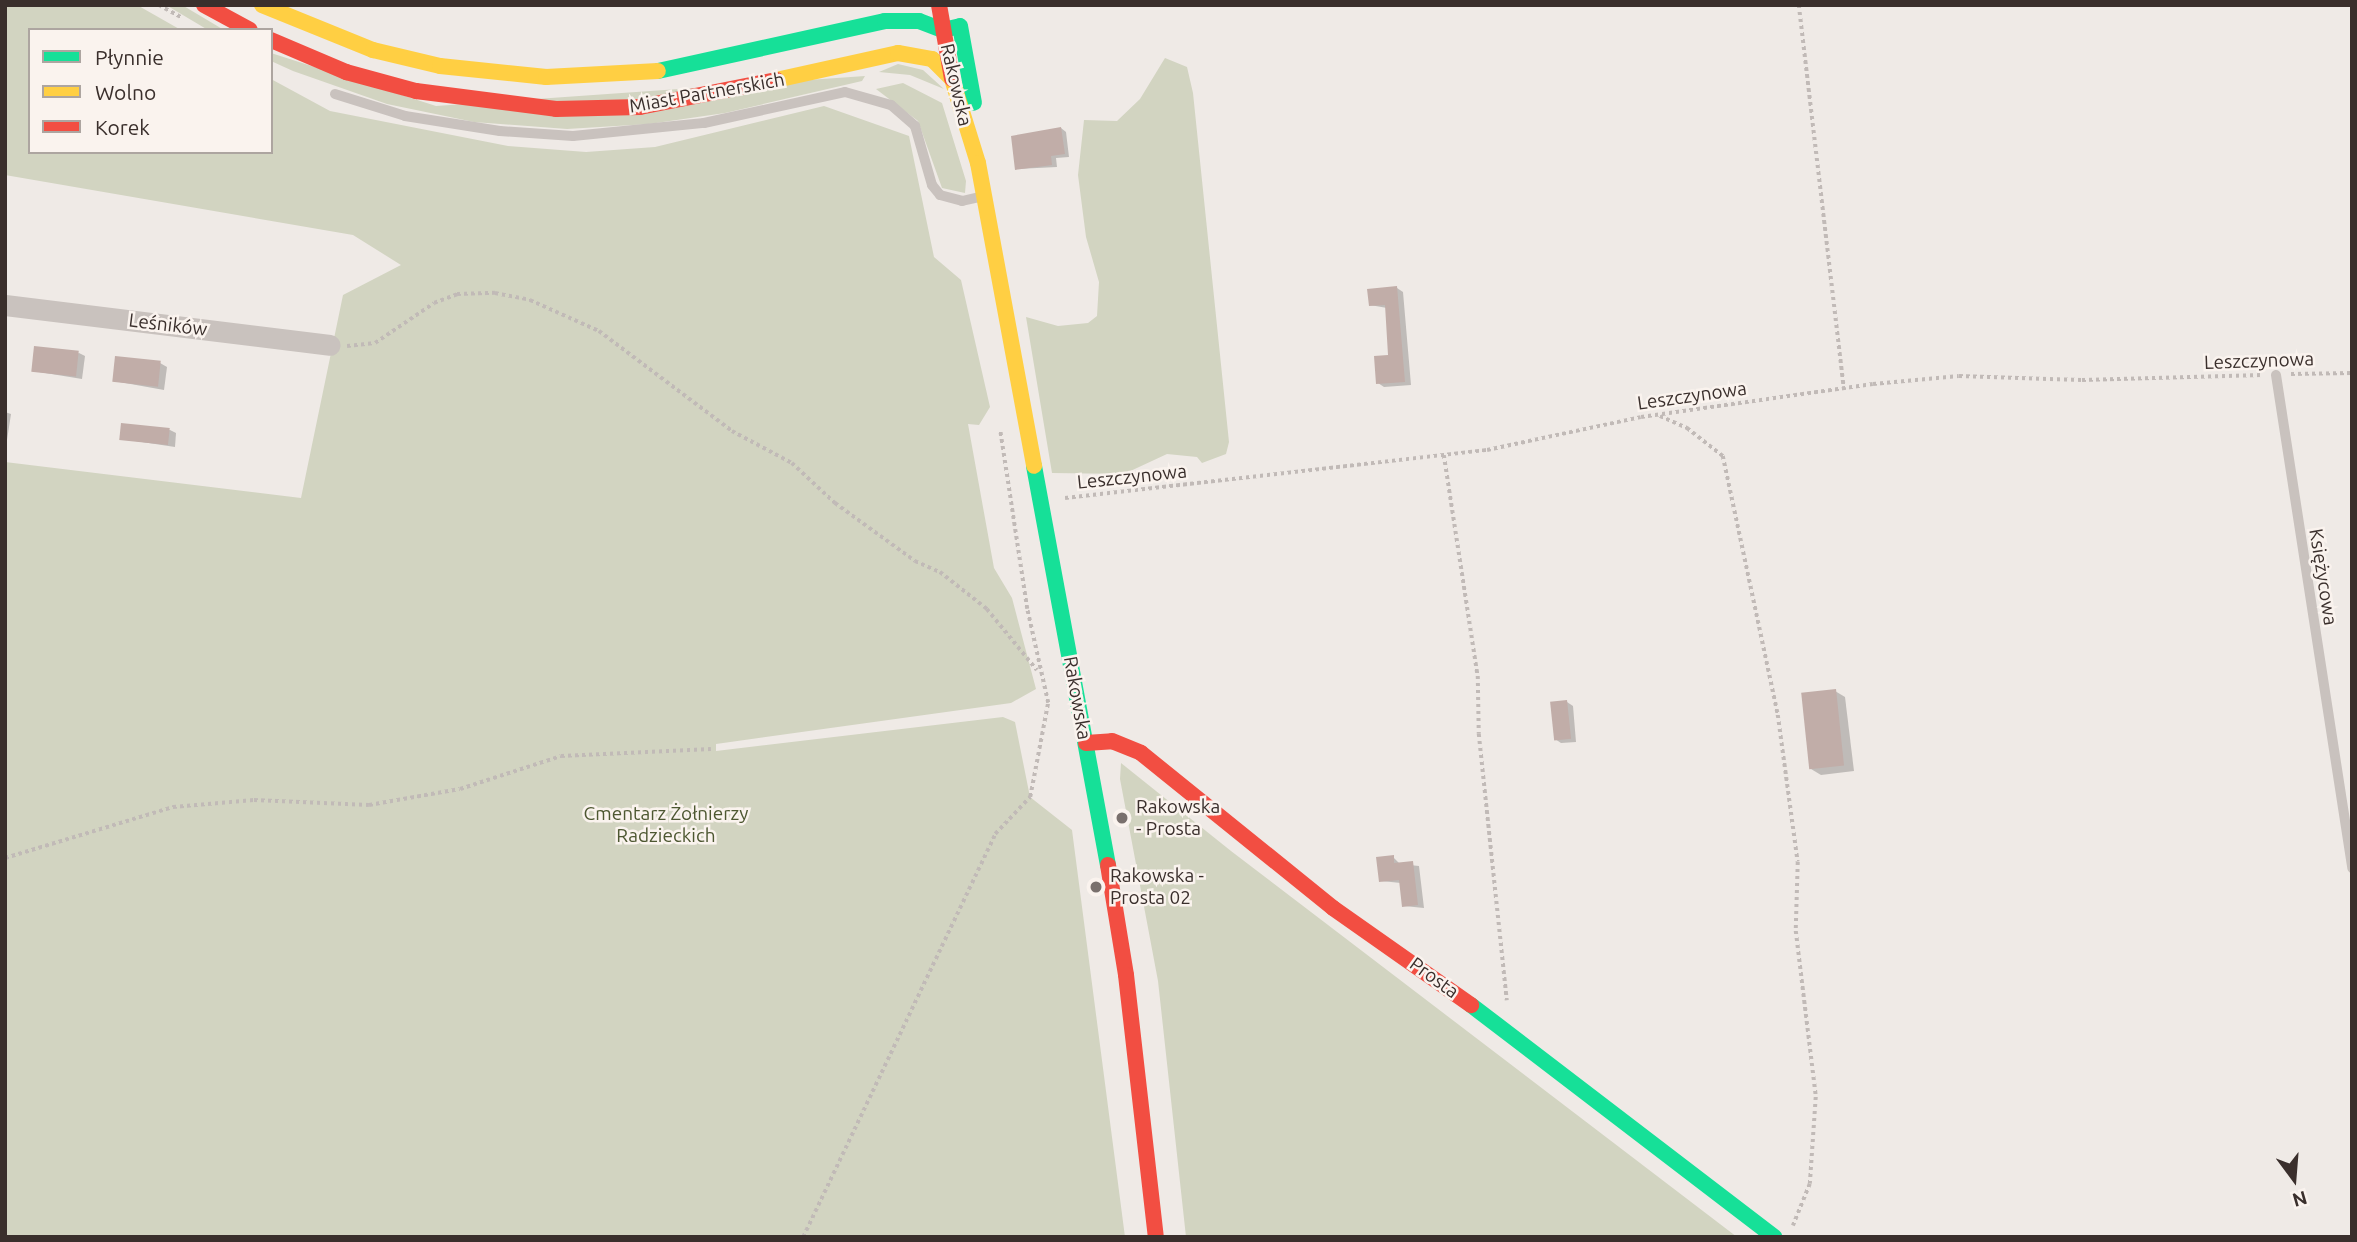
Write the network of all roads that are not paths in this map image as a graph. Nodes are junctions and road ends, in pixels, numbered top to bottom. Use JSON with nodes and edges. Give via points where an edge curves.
{"nodes":[{"id":1,"x":204,"y":5,"type":"edge"},
{"id":2,"x":262,"y":5,"type":"edge"},
{"id":3,"x":906,"y":5,"type":"edge"},
{"id":4,"x":939,"y":5,"type":"edge"},
{"id":5,"x":956,"y":5,"type":"edge"},
{"id":6,"x":885,"y":21,"type":"junction"},
{"id":7,"x":960,"y":26,"type":"junction"},
{"id":8,"x":246,"y":28,"type":"edge"},
{"id":9,"x":943,"y":30,"type":"junction"},
{"id":10,"x":273,"y":41,"type":"edge"},
{"id":11,"x":898,"y":53,"type":"junction"},
{"id":12,"x":952,"y":79,"type":"junction"},
{"id":13,"x":335,"y":94,"type":"dead end"},
{"id":14,"x":978,"y":163,"type":"junction"},
{"id":15,"x":984,"y":196,"type":"junction"},
{"id":16,"x":5,"y":305,"type":"edge"},
{"id":17,"x":330,"y":345,"type":"road end"},
{"id":18,"x":2276,"y":375,"type":"road end"},
{"id":19,"x":1086,"y":743,"type":"junction"},
{"id":20,"x":2352,"y":868,"type":"edge"},
{"id":21,"x":1156,"y":1237,"type":"edge"},
{"id":22,"x":1774,"y":1237,"type":"edge"}],
"edges":[{"from":1,"to":8,"type":"main road"},
{"from":2,"to":6,"type":"main road","name":"Miast Partnerskich","via":[[383,52],[440,66],[546,78],[691,67]]},
{"from":3,"to":6,"type":"main road","name":"Miast Partnerskich"},
{"from":4,"to":9,"type":"main road","name":"Rakowska"},
{"from":5,"to":7,"type":"main road","name":"Rakowska"},
{"from":6,"to":9,"type":"main road","name":"Miast Partnerskich","via":[[919,21]]},
{"from":7,"to":9,"type":"main road","name":"Miast Partnerskich"},
{"from":7,"to":14,"type":"main road","name":"Rakowska","via":[[976,112]]},
{"from":9,"to":11,"type":"main road","name":"Miast Partnerskich"},
{"from":9,"to":12,"type":"main road","name":"Rakowska"},
{"from":10,"to":11,"type":"main road","name":"Miast Partnerskich","via":[[346,72],[416,91],[556,109],[640,107],[688,100]]},
{"from":11,"to":12,"type":"main road","name":"Miast Partnerskich","via":[[932,59]]},
{"from":12,"to":14,"type":"main road","name":"Rakowska"},
{"from":13,"to":15,"type":"lane","via":[[405,116],[500,131],[573,136],[704,123],[845,92],[891,105],[915,126],[932,186],[940,195],[962,201]]},
{"from":14,"to":15,"type":"main road","name":"Rakowska"},
{"from":15,"to":19,"type":"main road","name":"Rakowska"},
{"from":16,"to":17,"type":"street","name":"Leśników"},
{"from":18,"to":20,"type":"lane","name":"Księżycowa"},
{"from":19,"to":21,"type":"main road","name":"Rakowska","via":[[1126,975]]},
{"from":19,"to":22,"type":"main road","name":"Prosta","via":[[1112,741],[1141,753],[1333,908],[1500,1025]]}]}
